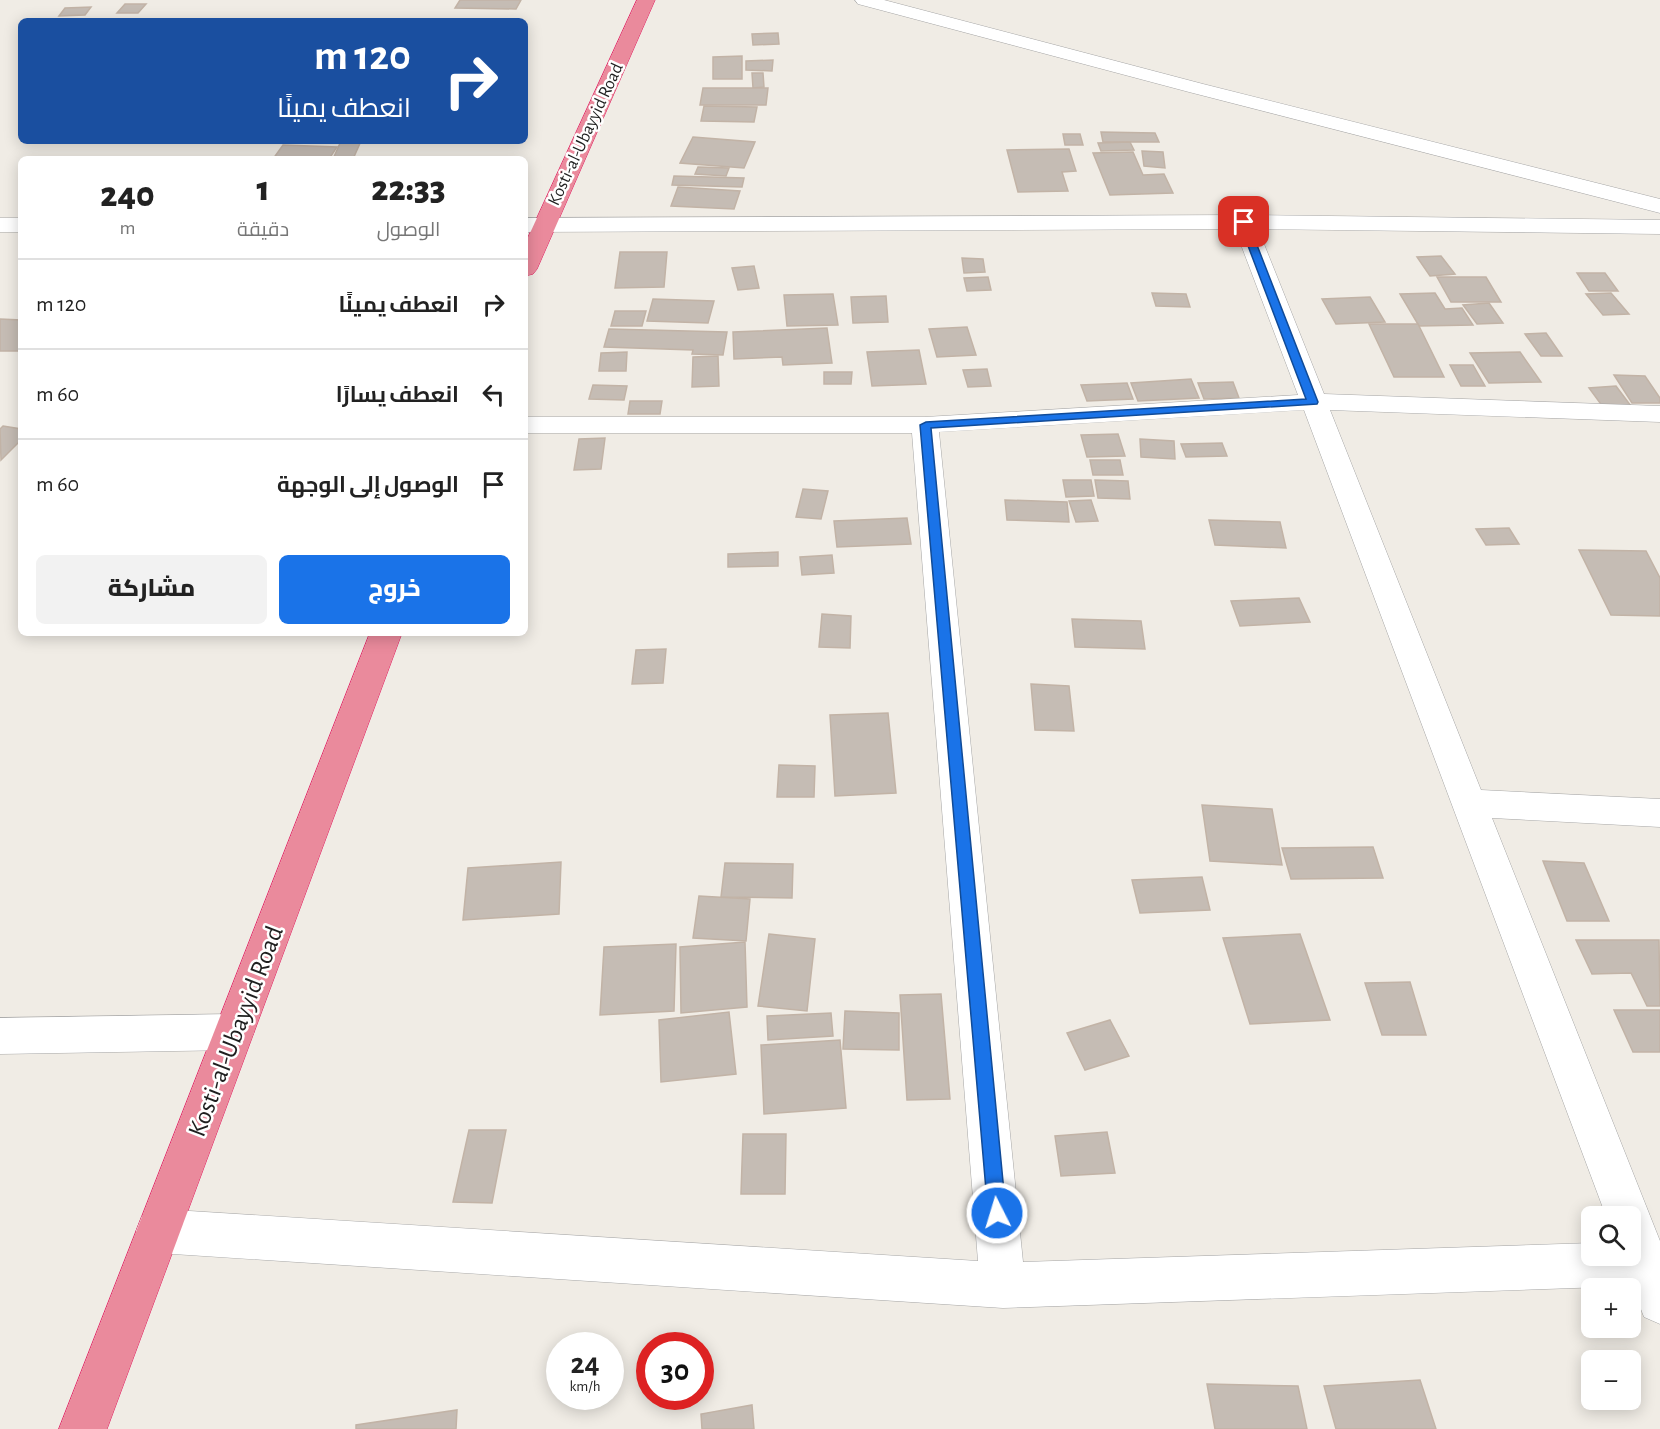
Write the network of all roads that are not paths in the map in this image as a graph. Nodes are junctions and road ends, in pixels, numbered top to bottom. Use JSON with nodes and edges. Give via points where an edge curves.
{"nodes":[{"id":1,"x":646,"y":0,"type":"edge"},
{"id":2,"x":864,"y":0,"type":"edge"},
{"id":3,"x":1660,"y":206,"type":"edge"},
{"id":4,"x":1244,"y":222,"type":"junction"},
{"id":5,"x":0,"y":225,"type":"edge"},
{"id":6,"x":18,"y":225,"type":"edge"},
{"id":7,"x":534,"y":225,"type":"edge"},
{"id":8,"x":1660,"y":227,"type":"edge"},
{"id":9,"x":528,"y":254,"type":"edge"},
{"id":10,"x":1313,"y":402,"type":"junction"},
{"id":11,"x":1660,"y":414,"type":"edge"},
{"id":12,"x":528,"y":425,"type":"edge"},
{"id":13,"x":926,"y":425,"type":"junction"},
{"id":14,"x":386,"y":636,"type":"edge"},
{"id":15,"x":1468,"y":803,"type":"junction"},
{"id":16,"x":1660,"y":813,"type":"edge"},
{"id":17,"x":234,"y":1032,"type":"junction"},
{"id":18,"x":0,"y":1036,"type":"edge"},
{"id":19,"x":1624,"y":1206,"type":"edge"},
{"id":20,"x":158,"y":1231,"type":"junction"},
{"id":21,"x":1649,"y":1263,"type":"edge"},
{"id":22,"x":1003,"y":1285,"type":"junction"},
{"id":23,"x":83,"y":1429,"type":"edge"}],
"edges":[{"from":1,"to":7,"type":"highway","name":"Kosti-al-Ubayyid Road"},
{"from":2,"to":3,"type":"street"},
{"from":4,"to":7,"type":"street"},
{"from":4,"to":8,"type":"street"},
{"from":4,"to":10,"type":"street"},
{"from":5,"to":6,"type":"street"},
{"from":7,"to":9,"type":"highway","name":"Kosti-al-Ubayyid Road"},
{"from":10,"to":11,"type":"street"},
{"from":10,"to":13,"type":"street"},
{"from":10,"to":15,"type":"street"},
{"from":12,"to":13,"type":"street"},
{"from":13,"to":22,"type":"street"},
{"from":14,"to":17,"type":"highway","name":"Kosti-al-Ubayyid Road"},
{"from":15,"to":16,"type":"street"},
{"from":15,"to":19,"type":"street"},
{"from":17,"to":18,"type":"street"},
{"from":17,"to":20,"type":"highway","name":"Kosti-al-Ubayyid Road"},
{"from":20,"to":22,"type":"street"},
{"from":20,"to":23,"type":"highway","name":"Kosti-al-Ubayyid Road"},
{"from":21,"to":22,"type":"street"}]}
